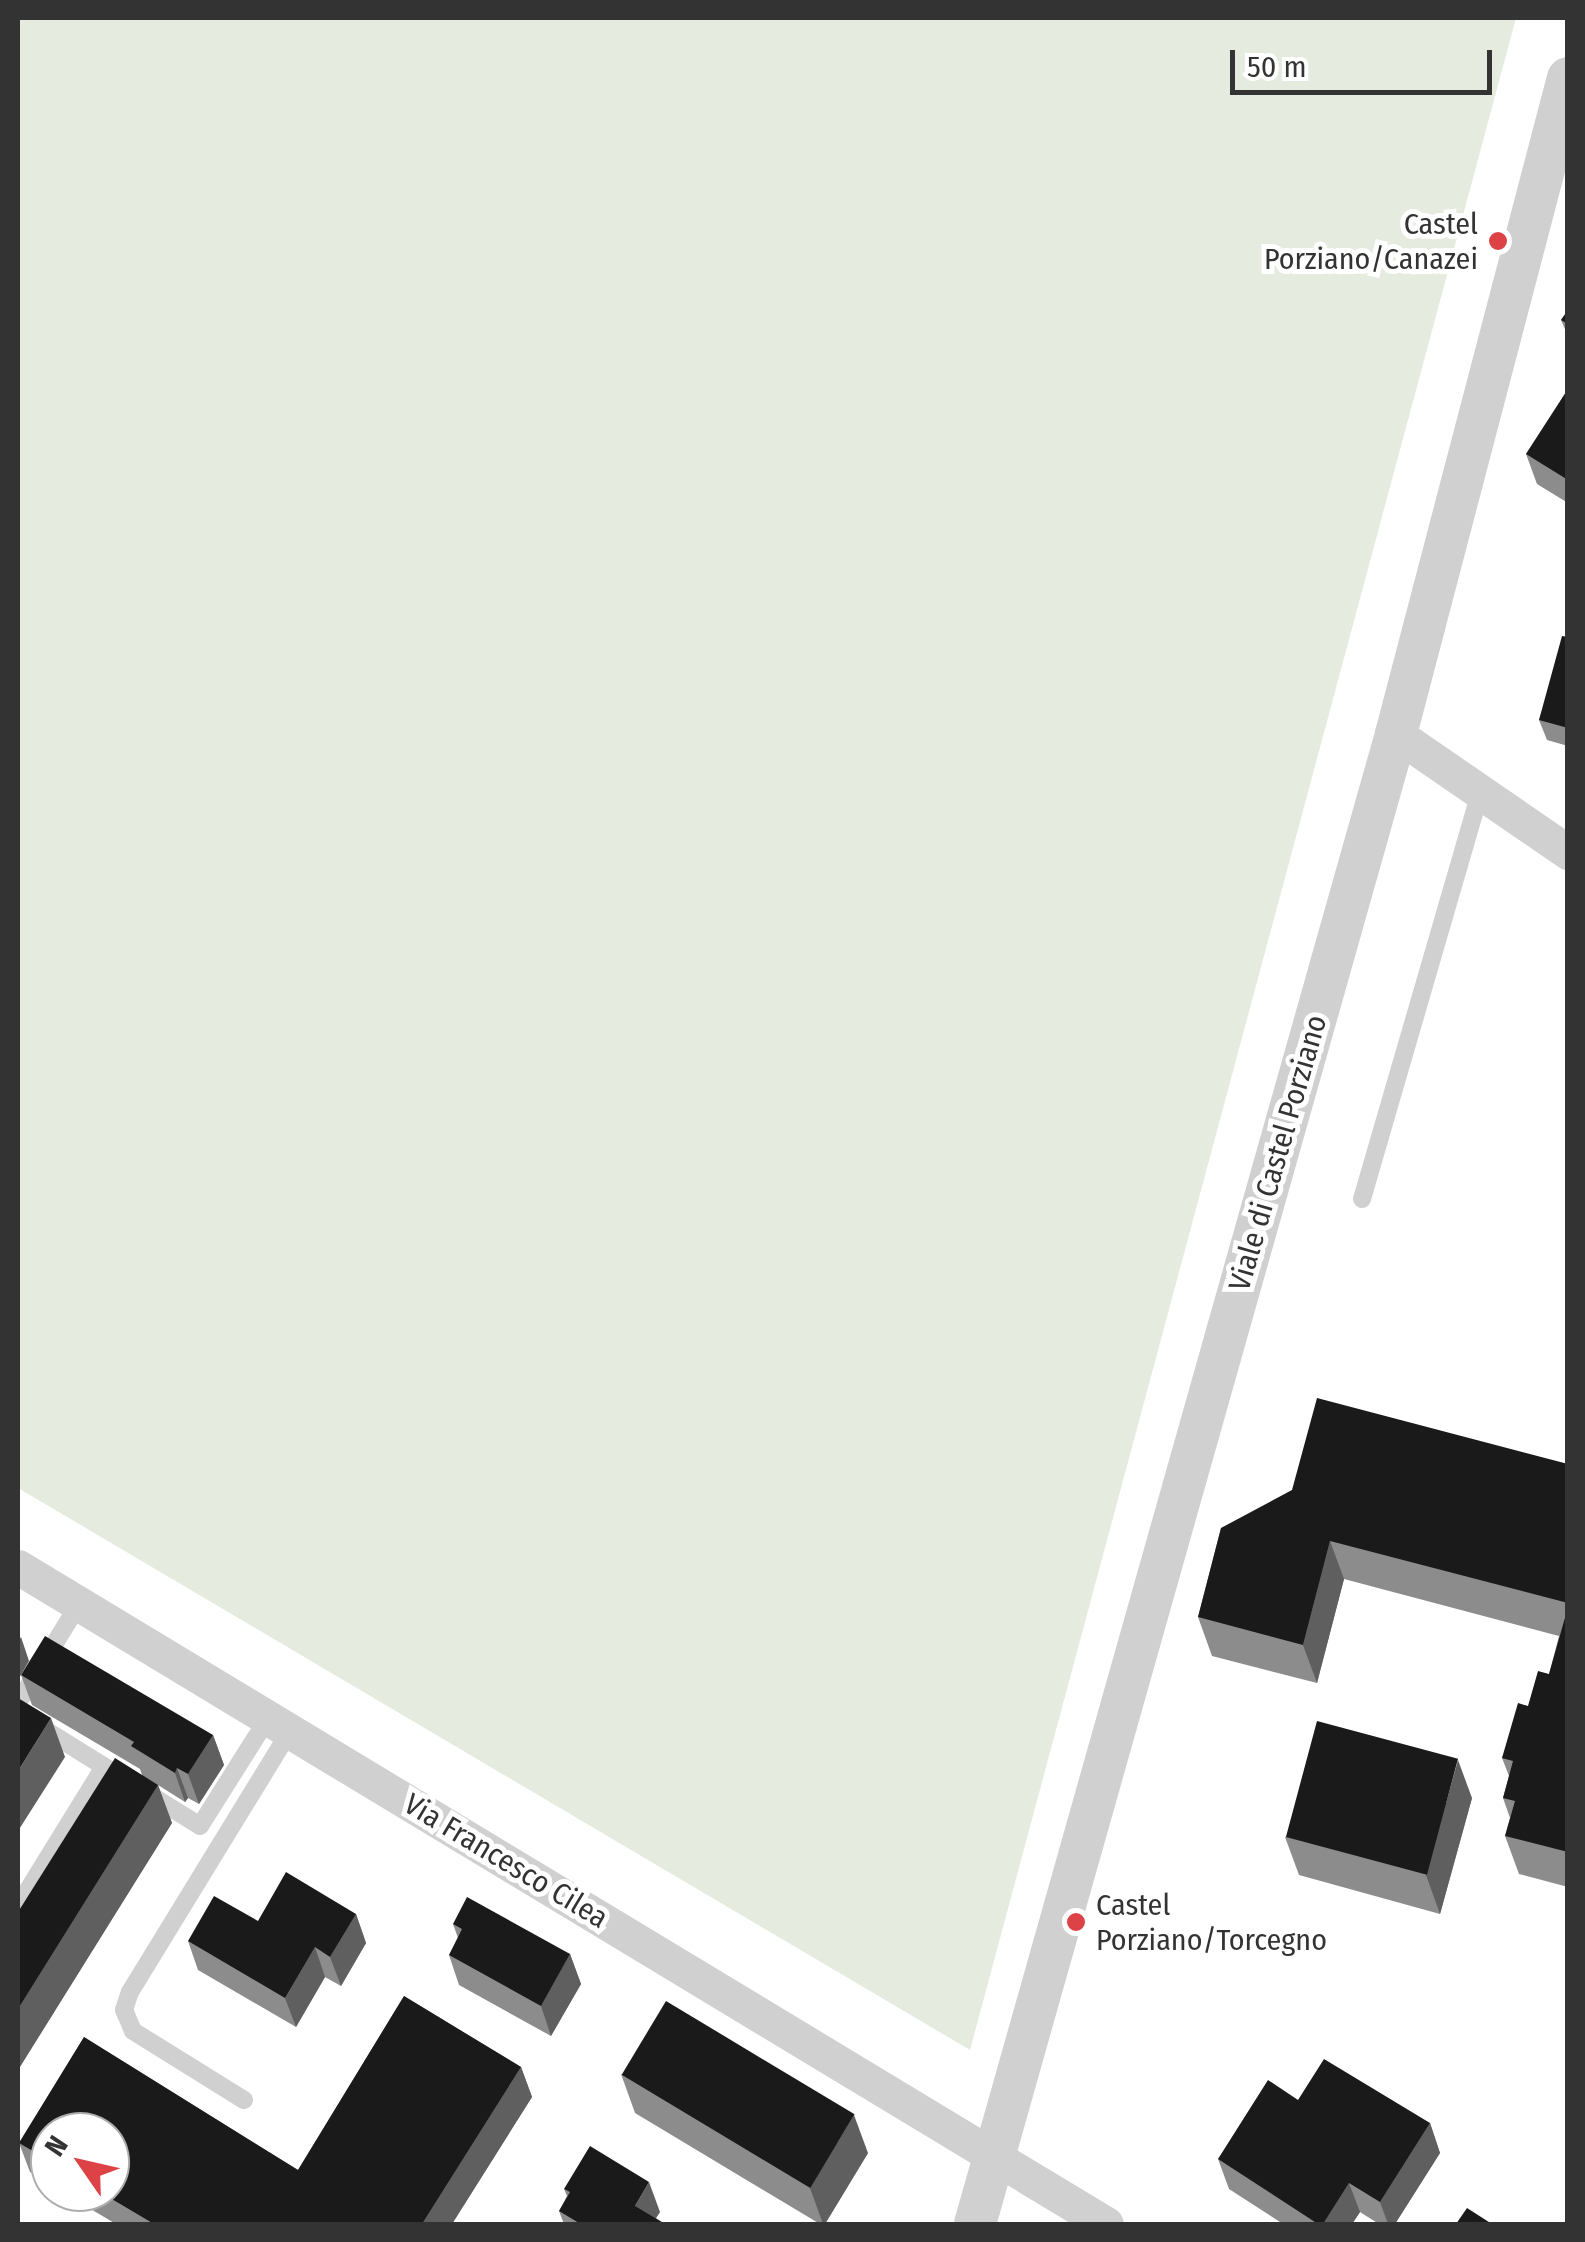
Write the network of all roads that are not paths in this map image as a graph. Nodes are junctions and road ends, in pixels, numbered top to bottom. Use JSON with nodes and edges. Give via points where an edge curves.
{"nodes":[{"id":1,"x":1568,"y":78,"type":"edge"},
{"id":2,"x":1558,"y":151,"type":"edge"},
{"id":3,"x":1396,"y":734,"type":"junction"},
{"id":4,"x":1479,"y":796,"type":"junction"},
{"id":5,"x":1568,"y":852,"type":"edge"},
{"id":6,"x":1362,"y":1199,"type":"dead end"},
{"id":7,"x":18,"y":1567,"type":"edge"},
{"id":8,"x":79,"y":1604,"type":"junction"},
{"id":9,"x":18,"y":1702,"type":"edge"},
{"id":10,"x":18,"y":1713,"type":"edge"},
{"id":11,"x":279,"y":1724,"type":"junction"},
{"id":12,"x":104,"y":1767,"type":"junction"},
{"id":13,"x":18,"y":1906,"type":"edge"},
{"id":14,"x":244,"y":2100,"type":"dead end"},
{"id":15,"x":995,"y":2155,"type":"junction"},
{"id":16,"x":976,"y":2224,"type":"edge"},
{"id":17,"x":1106,"y":2224,"type":"edge"}],
"edges":[{"from":1,"to":2,"type":"street","name":"Viale di Castel Porziano"},
{"from":2,"to":3,"type":"street","name":"Viale di Castel Porziano"},
{"from":3,"to":4,"type":"street"},
{"from":3,"to":15,"type":"street","name":"Viale di Castel Porziano"},
{"from":4,"to":5,"type":"street"},
{"from":4,"to":6,"type":"lane"},
{"from":7,"to":8,"type":"street","name":"Via Francesco Cilea"},
{"from":8,"to":9,"type":"lane"},
{"from":8,"to":11,"type":"street","name":"Via Francesco Cilea"},
{"from":10,"to":12,"type":"lane"},
{"from":11,"to":12,"type":"lane","via":[[200,1826]]},
{"from":11,"to":14,"type":"lane","via":[[124,2010],[133,2031]]},
{"from":11,"to":15,"type":"street","name":"Via Francesco Cilea"},
{"from":12,"to":13,"type":"lane"},
{"from":15,"to":16,"type":"street","name":"Viale di Castel Porziano"},
{"from":15,"to":17,"type":"street","name":"Via Francesco Cilea"}]}
